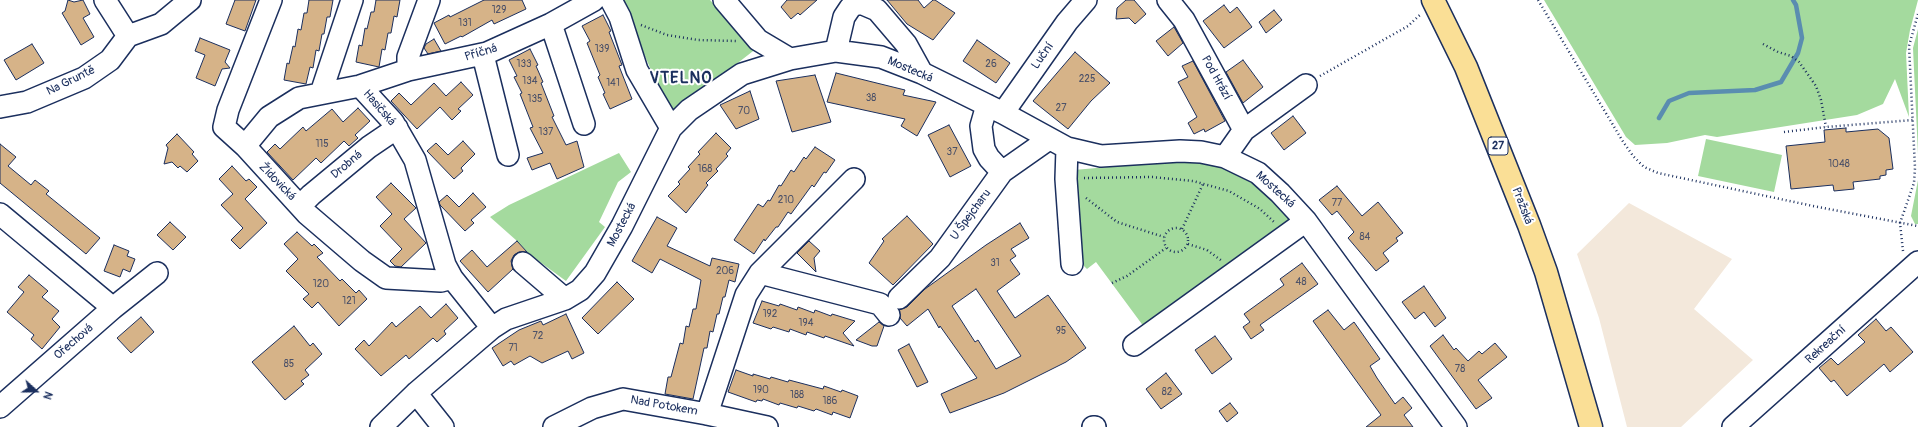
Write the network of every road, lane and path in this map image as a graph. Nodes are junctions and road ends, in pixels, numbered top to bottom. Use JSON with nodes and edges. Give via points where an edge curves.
{"nodes":[{"id":1,"x":105,"y":0,"type":"edge"},
{"id":2,"x":190,"y":0,"type":"edge"},
{"id":3,"x":271,"y":0,"type":"edge"},
{"id":4,"x":352,"y":0,"type":"edge"},
{"id":5,"x":429,"y":0,"type":"edge"},
{"id":6,"x":594,"y":0,"type":"edge"},
{"id":7,"x":724,"y":0,"type":"edge"},
{"id":8,"x":1086,"y":0,"type":"edge"},
{"id":9,"x":1168,"y":0,"type":"edge"},
{"id":10,"x":1433,"y":0,"type":"edge"},
{"id":11,"x":1538,"y":0,"type":"edge"},
{"id":12,"x":615,"y":8,"type":"edge"},
{"id":13,"x":1918,"y":14,"type":"edge"},
{"id":14,"x":551,"y":24,"type":"junction"},
{"id":15,"x":128,"y":36,"type":"junction"},
{"id":16,"x":758,"y":40,"type":"junction"},
{"id":17,"x":1762,"y":44,"type":"dead end"},
{"id":18,"x":836,"y":51,"type":"junction"},
{"id":19,"x":483,"y":55,"type":"junction"},
{"id":20,"x":790,"y":59,"type":"junction"},
{"id":21,"x":408,"y":70,"type":"junction"},
{"id":22,"x":922,"y":73,"type":"junction"},
{"id":23,"x":1306,"y":85,"type":"joint"},
{"id":24,"x":360,"y":86,"type":"junction"},
{"id":25,"x":321,"y":93,"type":"junction"},
{"id":26,"x":0,"y":107,"type":"edge"},
{"id":27,"x":995,"y":110,"type":"junction"},
{"id":28,"x":1913,"y":120,"type":"junction"},
{"id":29,"x":584,"y":124,"type":"dead end"},
{"id":30,"x":1826,"y":127,"type":"junction"},
{"id":31,"x":397,"y":128,"type":"junction"},
{"id":32,"x":671,"y":128,"type":"junction"},
{"id":33,"x":1244,"y":130,"type":"junction"},
{"id":34,"x":1784,"y":132,"type":"dead end"},
{"id":35,"x":1058,"y":144,"type":"junction"},
{"id":36,"x":245,"y":146,"type":"junction"},
{"id":37,"x":508,"y":155,"type":"dead end"},
{"id":38,"x":1225,"y":157,"type":"junction"},
{"id":39,"x":1002,"y":172,"type":"junction"},
{"id":40,"x":1066,"y":178,"type":"junction"},
{"id":41,"x":854,"y":179,"type":"dead end"},
{"id":42,"x":1202,"y":184,"type":"junction"},
{"id":43,"x":300,"y":206,"type":"junction"},
{"id":44,"x":0,"y":214,"type":"edge"},
{"id":45,"x":1306,"y":221,"type":"junction"},
{"id":46,"x":1900,"y":223,"type":"junction"},
{"id":47,"x":1278,"y":226,"type":"dead end"},
{"id":48,"x":1918,"y":226,"type":"edge"},
{"id":49,"x":1182,"y":229,"type":"junction"},
{"id":50,"x":1164,"y":237,"type":"junction"},
{"id":51,"x":1188,"y":244,"type":"junction"},
{"id":52,"x":1166,"y":248,"type":"junction"},
{"id":53,"x":523,"y":263,"type":"dead end"},
{"id":54,"x":1072,"y":264,"type":"dead end"},
{"id":55,"x":1228,"y":264,"type":"dead end"},
{"id":56,"x":1912,"y":268,"type":"edge"},
{"id":57,"x":157,"y":273,"type":"dead end"},
{"id":58,"x":760,"y":273,"type":"junction"},
{"id":59,"x":452,"y":278,"type":"junction"},
{"id":60,"x":1112,"y":283,"type":"dead end"},
{"id":61,"x":566,"y":299,"type":"junction"},
{"id":62,"x":113,"y":308,"type":"junction"},
{"id":63,"x":492,"y":328,"type":"junction"},
{"id":64,"x":1134,"y":345,"type":"dead end"},
{"id":65,"x":416,"y":393,"type":"junction"},
{"id":66,"x":0,"y":407,"type":"edge"},
{"id":67,"x":707,"y":414,"type":"junction"},
{"id":68,"x":1590,"y":425,"type":"edge"},
{"id":69,"x":381,"y":427,"type":"edge"},
{"id":70,"x":443,"y":427,"type":"edge"},
{"id":71,"x":554,"y":427,"type":"edge"},
{"id":72,"x":767,"y":427,"type":"edge"},
{"id":73,"x":1456,"y":427,"type":"edge"},
{"id":74,"x":1733,"y":427,"type":"edge"}],
"edges":[{"from":1,"to":15,"type":"street"},
{"from":2,"to":15,"type":"street","via":[[161,24]]},
{"from":3,"to":36,"type":"street","name":"Židovická","via":[[228,110],[224,127]]},
{"from":4,"to":25,"type":"street"},
{"from":5,"to":21,"type":"street","via":[[408,57]]},
{"from":6,"to":14,"type":"street","name":"Příčná"},
{"from":7,"to":16,"type":"street"},
{"from":8,"to":27,"type":"street","name":"Luční"},
{"from":9,"to":33,"type":"street","name":"Pod Hrází","via":[[1184,20]]},
{"from":10,"to":23,"type":"path","via":[[1408,26]]},
{"from":10,"to":68,"type":"main road","name":"Pražská","number":"27","via":[[1466,67],[1529,225],[1546,272]]},
{"from":11,"to":46,"type":"path","via":[[1622,140],[1644,167],[1658,173]]},
{"from":12,"to":16,"type":"path","via":[[667,35],[725,42]]},
{"from":12,"to":32,"type":"street","via":[[637,70]]},
{"from":13,"to":28,"type":"path","via":[[1909,46]]},
{"from":14,"to":19,"type":"street","name":"Příčná"},
{"from":14,"to":29,"type":"street"},
{"from":15,"to":26,"type":"street","name":"Na Gruntě","via":[[110,60],[84,78],[26,102]]},
{"from":16,"to":20,"type":"street"},
{"from":17,"to":30,"type":"path","via":[[1799,62],[1816,86]]},
{"from":18,"to":20,"type":"street","name":"Mostecká"},
{"from":18,"to":22,"type":"street","name":"Mostecká","via":[[881,57]]},
{"from":18,"to":22,"type":"street","via":[[844,17],[855,4],[863,4],[877,10],[906,44]]},
{"from":19,"to":21,"type":"street","name":"Příčná"},
{"from":19,"to":37,"type":"street"},
{"from":20,"to":32,"type":"street","name":"Mostecká","via":[[742,74],[689,110]]},
{"from":21,"to":24,"type":"street","name":"Příčná"},
{"from":22,"to":27,"type":"street","name":"Mostecká"},
{"from":23,"to":33,"type":"street"},
{"from":24,"to":25,"type":"street","name":"Hasičská"},
{"from":24,"to":31,"type":"street","name":"Hasičská"},
{"from":25,"to":36,"type":"street","name":"Hasičská","via":[[299,98],[269,117]]},
{"from":27,"to":35,"type":"street","name":"Mostecká"},
{"from":27,"to":39,"type":"street","name":"Luční","via":[[981,126],[984,149]]},
{"from":28,"to":30,"type":"path"},
{"from":28,"to":46,"type":"path","via":[[1914,183]]},
{"from":30,"to":34,"type":"path"},
{"from":31,"to":43,"type":"street","name":"Drobná","via":[[369,147]]},
{"from":31,"to":59,"type":"street","name":"Hasičská","via":[[415,160]]},
{"from":32,"to":61,"type":"street","name":"Mostecká","via":[[622,226],[595,273],[580,290]]},
{"from":33,"to":38,"type":"street"},
{"from":35,"to":38,"type":"street","name":"Mostecká","via":[[1101,156],[1180,151]]},
{"from":35,"to":39,"type":"street","name":"U Špejcharu"},
{"from":35,"to":40,"type":"street"},
{"from":36,"to":43,"type":"street","name":"Židovická"},
{"from":38,"to":45,"type":"street","name":"Mostecká","via":[[1258,173]]},
{"from":39,"to":58,"type":"street","name":"U Špejcharu","via":[[940,258],[894,306]]},
{"from":40,"to":42,"type":"path","via":[[1152,177]]},
{"from":40,"to":50,"type":"path","via":[[1072,187],[1117,222]]},
{"from":40,"to":54,"type":"street"},
{"from":41,"to":58,"type":"street","name":"Nad Potokem"},
{"from":42,"to":47,"type":"path","via":[[1228,191],[1260,209]]},
{"from":42,"to":49,"type":"path"},
{"from":43,"to":59,"type":"street","name":"Židovická","via":[[362,261],[386,278],[441,281]]},
{"from":44,"to":62,"type":"street"},
{"from":45,"to":64,"type":"street"},
{"from":45,"to":73,"type":"street","name":"Mostecká"},
{"from":46,"to":48,"type":"path"},
{"from":46,"to":56,"type":"path"},
{"from":49,"to":50,"type":"path","via":[[1173,228]]},
{"from":49,"to":51,"type":"path","via":[[1189,238]]},
{"from":50,"to":52,"type":"path"},
{"from":51,"to":52,"type":"path","via":[[1185,249],[1178,252]]},
{"from":51,"to":55,"type":"path","via":[[1207,250]]},
{"from":52,"to":60,"type":"path","via":[[1127,276]]},
{"from":53,"to":61,"type":"street"},
{"from":56,"to":74,"type":"street","name":"Rekreační"},
{"from":57,"to":62,"type":"street","name":"Ořechová"},
{"from":58,"to":67,"type":"street","name":"Nad Potokem","via":[[746,295]]},
{"from":59,"to":63,"type":"street","name":"Hasičská"},
{"from":61,"to":63,"type":"street","name":"Mostecká","via":[[506,319]]},
{"from":62,"to":66,"type":"street","name":"Ořechová"},
{"from":63,"to":65,"type":"street","name":"Mostecká"},
{"from":65,"to":69,"type":"street","name":"Mostecká"},
{"from":65,"to":70,"type":"street"},
{"from":67,"to":71,"type":"street","name":"Nad Potokem","via":[[623,399],[592,408]]},
{"from":67,"to":72,"type":"street","name":"Nad Potokem"}]}
